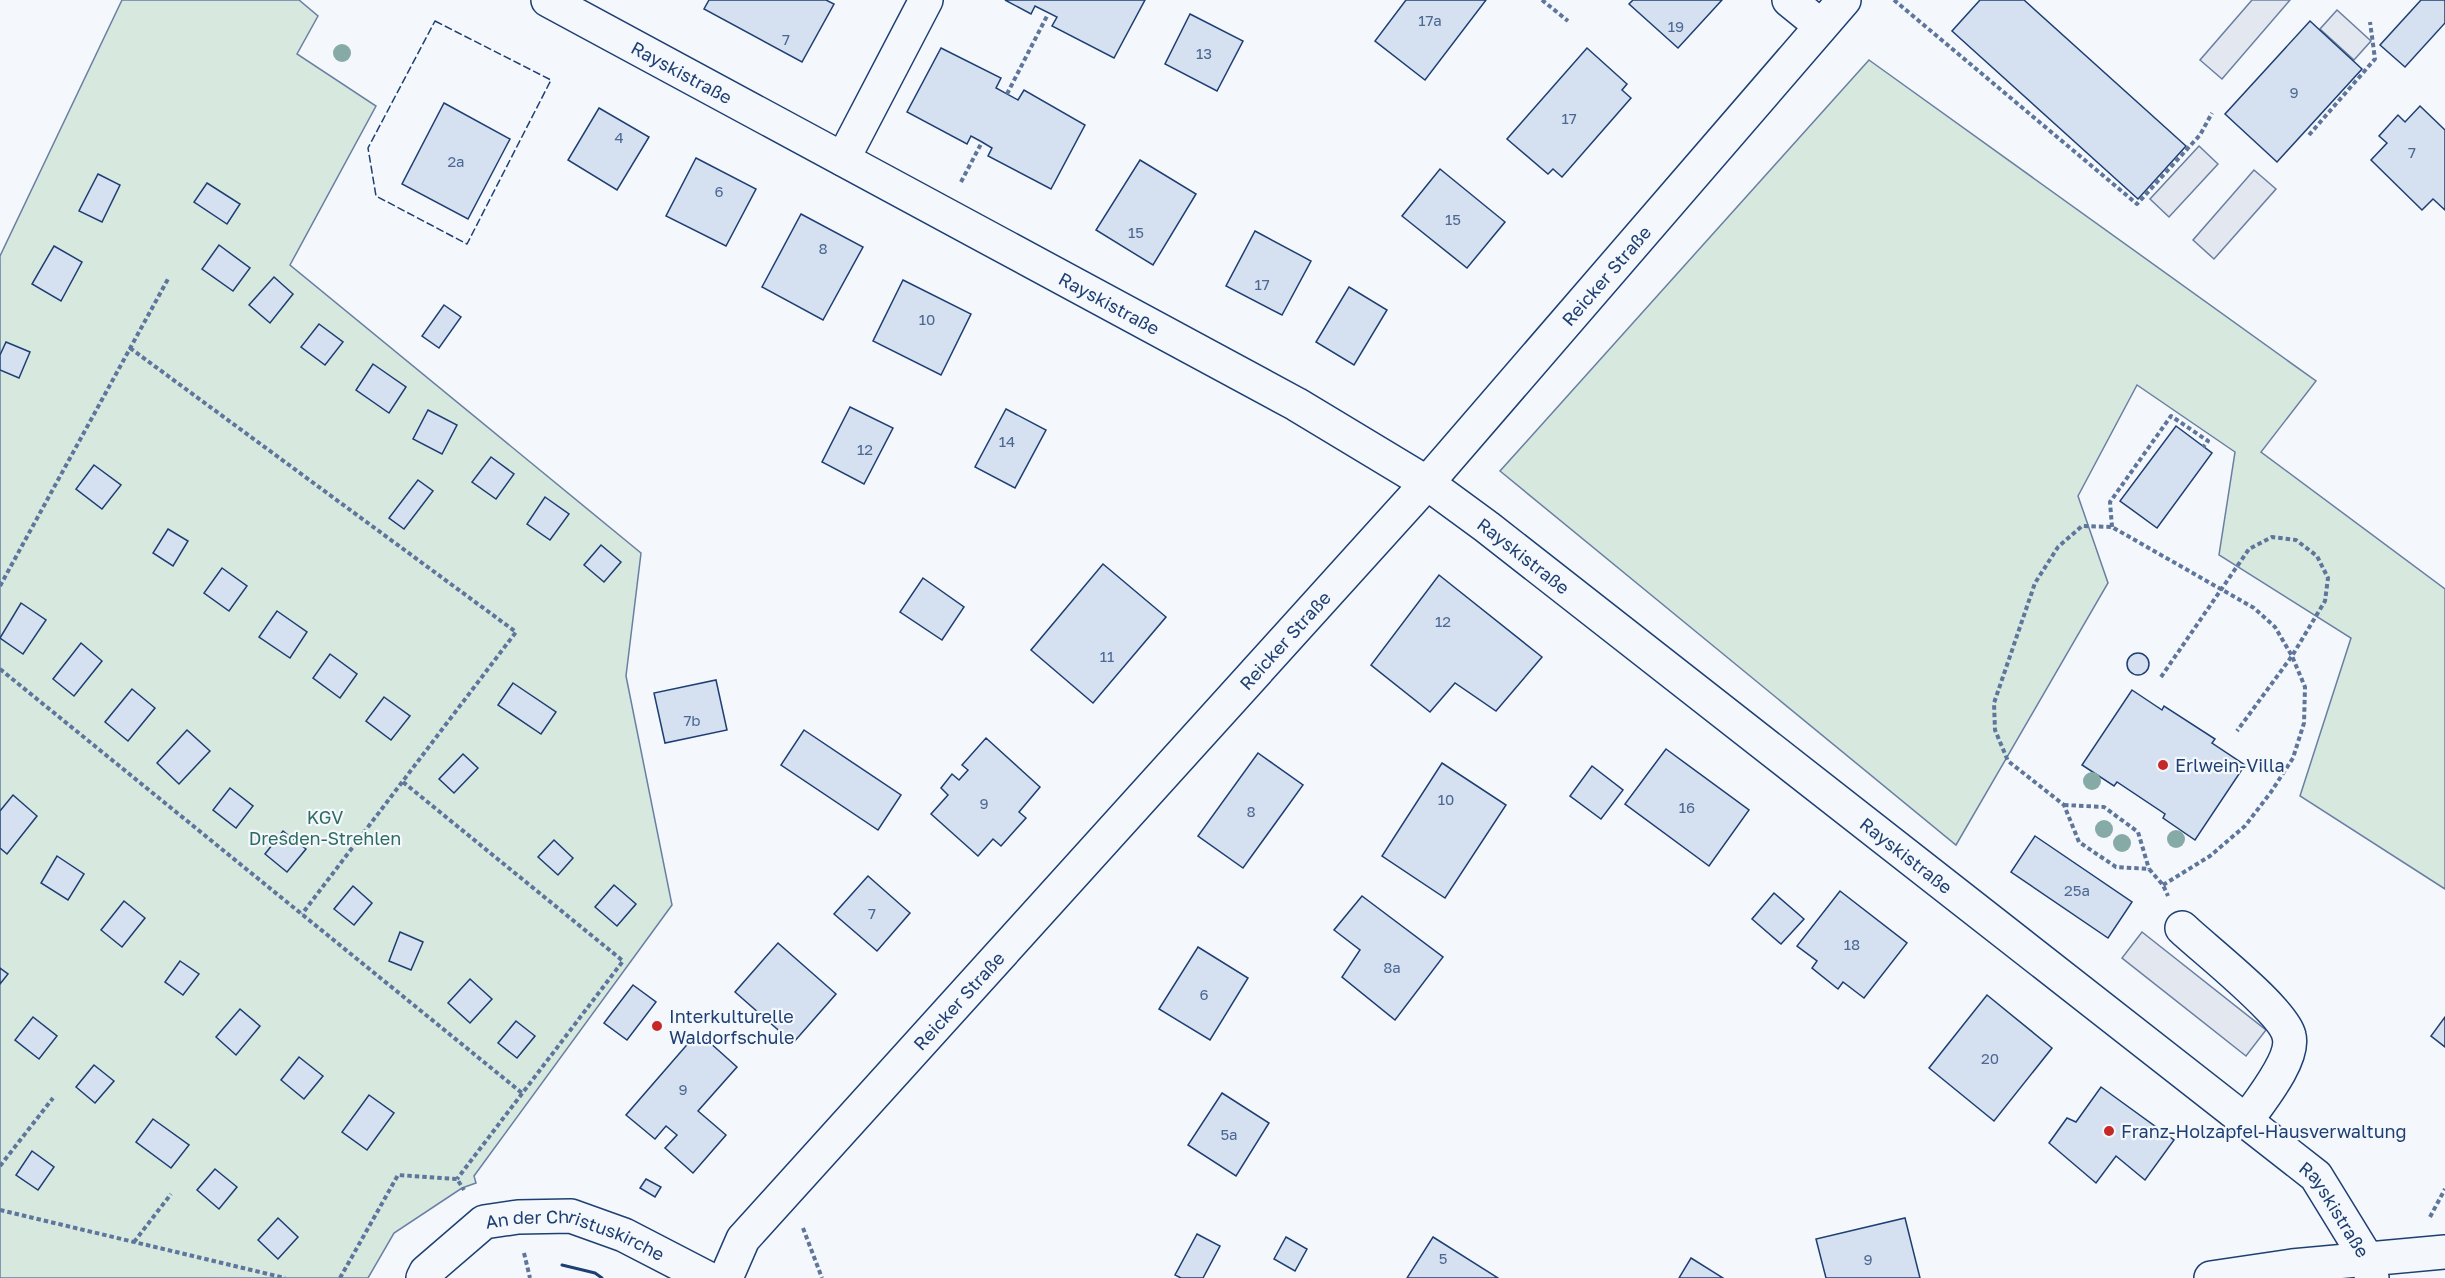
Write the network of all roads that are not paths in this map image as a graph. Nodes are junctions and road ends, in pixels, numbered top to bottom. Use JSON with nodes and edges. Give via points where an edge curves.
{"nodes":[{"id":1,"x":548,"y":0,"type":"edge"},
{"id":2,"x":926,"y":0,"type":"edge"},
{"id":3,"x":1789,"y":0,"type":"edge"},
{"id":4,"x":1844,"y":0,"type":"edge"},
{"id":5,"x":1821,"y":26,"type":"junction"},
{"id":6,"x":843,"y":159,"type":"junction"},
{"id":7,"x":1427,"y":483,"type":"junction"},
{"id":8,"x":2182,"y":928,"type":"road end"},
{"id":9,"x":2246,"y":1121,"type":"junction"},
{"id":10,"x":2445,"y":1252,"type":"edge"},
{"id":11,"x":2370,"y":1268,"type":"edge"},
{"id":12,"x":423,"y":1278,"type":"edge"},
{"id":13,"x":707,"y":1278,"type":"edge"},
{"id":14,"x":726,"y":1278,"type":"edge"},
{"id":15,"x":2211,"y":1278,"type":"edge"}],
"edges":[{"from":1,"to":6,"type":"street","name":"Rayskistraße"},
{"from":2,"to":6,"type":"street"},
{"from":3,"to":5,"type":"street"},
{"from":4,"to":5,"type":"street","name":"Reicker Straße"},
{"from":5,"to":7,"type":"street","name":"Reicker Straße"},
{"from":6,"to":7,"type":"street","name":"Rayskistraße","via":[[1296,404]]},
{"from":7,"to":9,"type":"street","name":"Rayskistraße"},
{"from":7,"to":14,"type":"street","name":"Reicker Straße","via":[[743,1239]]},
{"from":8,"to":9,"type":"street","via":[[2279,1016],[2290,1036],[2286,1058]]},
{"from":9,"to":11,"type":"street","name":"Rayskistraße","via":[[2316,1176]]},
{"from":10,"to":11,"type":"street"},
{"from":11,"to":15,"type":"street"},
{"from":12,"to":13,"type":"street","name":"An der Christuskirche","via":[[484,1222],[571,1216],[624,1235]]}]}
